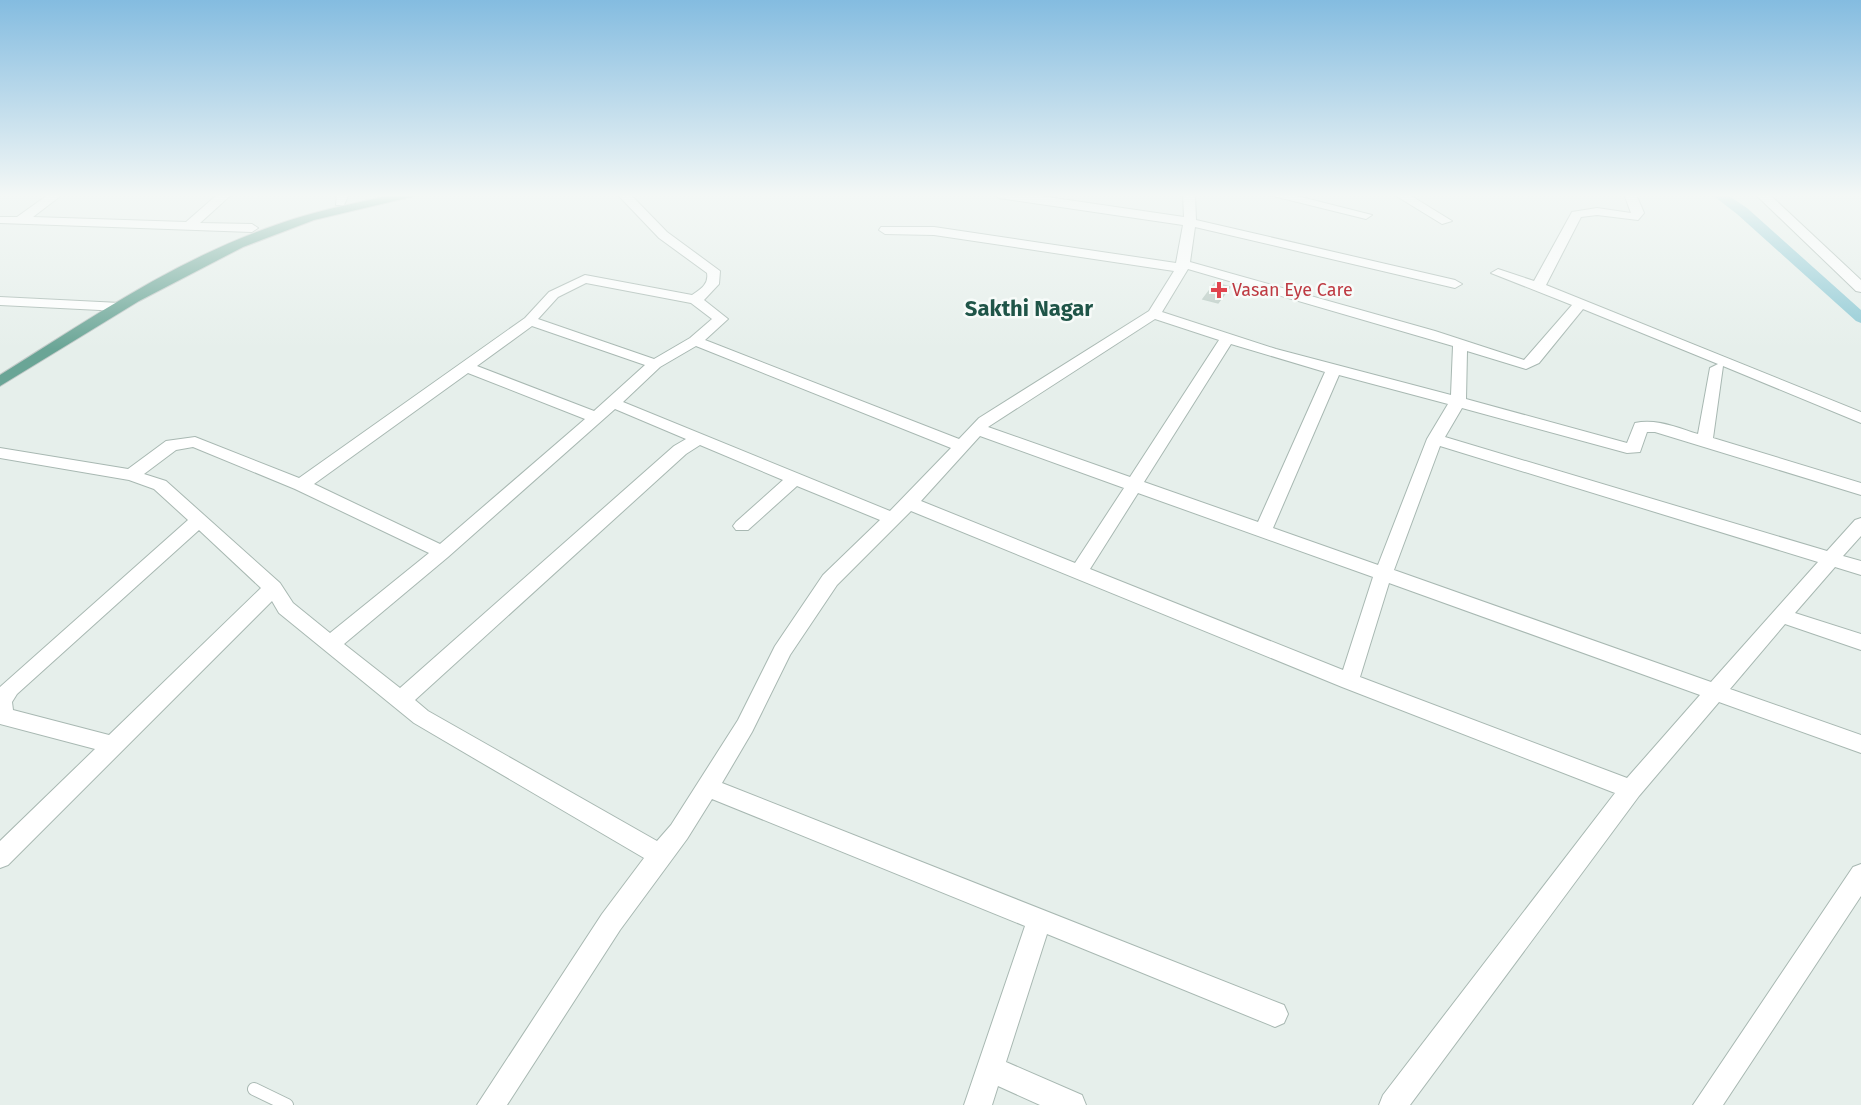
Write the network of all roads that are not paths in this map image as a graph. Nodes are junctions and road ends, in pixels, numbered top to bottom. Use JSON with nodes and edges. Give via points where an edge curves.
{"nodes":[{"id":1,"x":216,"y":246,"type":"edge"},
{"id":2,"x":238,"y":246,"type":"edge"},
{"id":3,"x":677,"y":246,"type":"edge"},
{"id":4,"x":1038,"y":246,"type":"edge"},
{"id":5,"x":1186,"y":246,"type":"edge"},
{"id":6,"x":1291,"y":246,"type":"edge"},
{"id":7,"x":1560,"y":246,"type":"edge"},
{"id":8,"x":1820,"y":246,"type":"edge"},
{"id":9,"x":1183,"y":266,"type":"junction"},
{"id":10,"x":1498,"y":273,"type":"dead end"},
{"id":11,"x":1855,"y":276,"type":"edge"},
{"id":12,"x":1455,"y":284,"type":"dead end"},
{"id":13,"x":1538,"y":287,"type":"junction"},
{"id":14,"x":1861,"y":288,"type":"edge"},
{"id":15,"x":695,"y":300,"type":"junction"},
{"id":16,"x":0,"y":301,"type":"edge"},
{"id":17,"x":1580,"y":303,"type":"junction"},
{"id":18,"x":114,"y":307,"type":"junction"},
{"id":19,"x":1154,"y":314,"type":"junction"},
{"id":20,"x":530,"y":321,"type":"junction"},
{"id":21,"x":1226,"y":340,"type":"junction"},
{"id":22,"x":695,"y":341,"type":"junction"},
{"id":23,"x":1460,"y":344,"type":"junction"},
{"id":24,"x":654,"y":364,"type":"junction"},
{"id":25,"x":464,"y":366,"type":"junction"},
{"id":26,"x":1717,"y":368,"type":"dead end"},
{"id":27,"x":0,"y":370,"type":"edge"},
{"id":28,"x":1333,"y":371,"type":"junction"},
{"id":29,"x":0,"y":381,"type":"edge"},
{"id":30,"x":1458,"y":401,"type":"junction"},
{"id":31,"x":613,"y":404,"type":"junction"},
{"id":32,"x":596,"y":418,"type":"junction"},
{"id":33,"x":1861,"y":418,"type":"edge"},
{"id":34,"x":977,"y":429,"type":"junction"},
{"id":35,"x":700,"y":438,"type":"junction"},
{"id":36,"x":1435,"y":439,"type":"junction"},
{"id":37,"x":1705,"y":441,"type":"junction"},
{"id":38,"x":962,"y":446,"type":"junction"},
{"id":39,"x":0,"y":453,"type":"edge"},
{"id":40,"x":131,"y":475,"type":"junction"},
{"id":41,"x":795,"y":478,"type":"junction"},
{"id":42,"x":1133,"y":484,"type":"junction"},
{"id":43,"x":301,"y":485,"type":"junction"},
{"id":44,"x":1861,"y":489,"type":"edge"},
{"id":45,"x":908,"y":503,"type":"junction"},
{"id":46,"x":893,"y":519,"type":"junction"},
{"id":47,"x":199,"y":520,"type":"junction"},
{"id":48,"x":1861,"y":524,"type":"edge"},
{"id":49,"x":742,"y":526,"type":"dead end"},
{"id":50,"x":1263,"y":531,"type":"junction"},
{"id":51,"x":442,"y":552,"type":"junction"},
{"id":52,"x":1830,"y":559,"type":"junction"},
{"id":53,"x":1861,"y":568,"type":"edge"},
{"id":54,"x":1079,"y":572,"type":"junction"},
{"id":55,"x":1383,"y":574,"type":"junction"},
{"id":56,"x":273,"y":588,"type":"junction"},
{"id":57,"x":1780,"y":615,"type":"junction"},
{"id":58,"x":1861,"y":642,"type":"edge"},
{"id":59,"x":330,"y":644,"type":"junction"},
{"id":60,"x":1349,"y":681,"type":"junction"},
{"id":61,"x":1714,"y":692,"type":"junction"},
{"id":62,"x":401,"y":700,"type":"junction"},
{"id":63,"x":1861,"y":744,"type":"edge"},
{"id":64,"x":112,"y":745,"type":"junction"},
{"id":65,"x":707,"y":787,"type":"junction"},
{"id":66,"x":1631,"y":789,"type":"junction"},
{"id":67,"x":660,"y":855,"type":"junction"},
{"id":68,"x":0,"y":857,"type":"edge"},
{"id":69,"x":1861,"y":874,"type":"edge"},
{"id":70,"x":1039,"y":920,"type":"junction"},
{"id":71,"x":1275,"y":1014,"type":"dead end"},
{"id":72,"x":990,"y":1069,"type":"junction"},
{"id":73,"x":254,"y":1089,"type":"dead end"},
{"id":74,"x":287,"y":1105,"type":"edge"},
{"id":75,"x":491,"y":1105,"type":"edge"},
{"id":76,"x":978,"y":1105,"type":"edge"},
{"id":77,"x":1072,"y":1105,"type":"edge"},
{"id":78,"x":1393,"y":1105,"type":"edge"},
{"id":79,"x":1707,"y":1105,"type":"edge"}],
"edges":[{"from":1,"to":18,"type":"main road","via":[[167,270]]},
{"from":2,"to":18,"type":"main road"},
{"from":3,"to":15,"type":"street","via":[[715,277],[713,284]]},
{"from":4,"to":9,"type":"street"},
{"from":5,"to":9,"type":"street"},
{"from":6,"to":12,"type":"street"},
{"from":7,"to":13,"type":"street"},
{"from":8,"to":11,"type":"street"},
{"from":9,"to":19,"type":"street"},
{"from":9,"to":23,"type":"street"},
{"from":10,"to":13,"type":"street"},
{"from":11,"to":14,"type":"street"},
{"from":13,"to":17,"type":"street"},
{"from":15,"to":20,"type":"street","via":[[585,279],[547,297]]},
{"from":15,"to":22,"type":"street","via":[[721,319]]},
{"from":16,"to":18,"type":"street"},
{"from":17,"to":23,"type":"street","via":[[1526,365]]},
{"from":17,"to":33,"type":"street","via":[[1728,360],[1783,388]]},
{"from":18,"to":27,"type":"main road"},
{"from":18,"to":29,"type":"main road"},
{"from":19,"to":21,"type":"street"},
{"from":19,"to":34,"type":"street"},
{"from":20,"to":24,"type":"street"},
{"from":20,"to":25,"type":"street"},
{"from":21,"to":28,"type":"street"},
{"from":21,"to":42,"type":"street"},
{"from":22,"to":24,"type":"street"},
{"from":22,"to":38,"type":"street"},
{"from":23,"to":30,"type":"street"},
{"from":24,"to":31,"type":"street"},
{"from":25,"to":32,"type":"street"},
{"from":25,"to":43,"type":"street"},
{"from":26,"to":37,"type":"street"},
{"from":28,"to":30,"type":"street"},
{"from":28,"to":50,"type":"street"},
{"from":30,"to":36,"type":"street"},
{"from":30,"to":37,"type":"street","via":[[1627,448],[1634,448],[1641,427],[1656,427]]},
{"from":31,"to":32,"type":"street"},
{"from":31,"to":35,"type":"street"},
{"from":32,"to":51,"type":"street"},
{"from":34,"to":38,"type":"street"},
{"from":34,"to":42,"type":"street"},
{"from":35,"to":41,"type":"street"},
{"from":35,"to":62,"type":"street","via":[[680,450]]},
{"from":36,"to":52,"type":"street"},
{"from":36,"to":55,"type":"street"},
{"from":37,"to":44,"type":"street"},
{"from":38,"to":45,"type":"street"},
{"from":39,"to":40,"type":"street"},
{"from":40,"to":43,"type":"street","via":[[172,445],[195,442]]},
{"from":40,"to":47,"type":"street","via":[[160,485]]},
{"from":41,"to":46,"type":"street"},
{"from":41,"to":49,"type":"street"},
{"from":42,"to":50,"type":"street"},
{"from":42,"to":54,"type":"street"},
{"from":43,"to":51,"type":"street"},
{"from":45,"to":46,"type":"street"},
{"from":45,"to":54,"type":"street"},
{"from":46,"to":65,"type":"street","via":[[830,580],[782,651],[746,726]]},
{"from":47,"to":56,"type":"street"},
{"from":47,"to":64,"type":"street","via":[[10,688],[2,701],[3,716]]},
{"from":48,"to":52,"type":"street"},
{"from":50,"to":55,"type":"street"},
{"from":51,"to":59,"type":"street"},
{"from":52,"to":53,"type":"street"},
{"from":52,"to":57,"type":"street"},
{"from":54,"to":60,"type":"street"},
{"from":55,"to":60,"type":"street"},
{"from":55,"to":61,"type":"street"},
{"from":56,"to":59,"type":"street","via":[[286,608]]},
{"from":56,"to":64,"type":"street"},
{"from":57,"to":58,"type":"street"},
{"from":57,"to":61,"type":"street"},
{"from":59,"to":62,"type":"street"},
{"from":60,"to":66,"type":"street"},
{"from":61,"to":63,"type":"street"},
{"from":61,"to":66,"type":"street"},
{"from":62,"to":67,"type":"street","via":[[421,717]]},
{"from":64,"to":68,"type":"street"},
{"from":65,"to":67,"type":"street"},
{"from":65,"to":70,"type":"street"},
{"from":66,"to":78,"type":"street"},
{"from":67,"to":75,"type":"street","via":[[611,922]]},
{"from":69,"to":79,"type":"street"},
{"from":70,"to":71,"type":"street"},
{"from":70,"to":72,"type":"street"},
{"from":72,"to":76,"type":"street"},
{"from":72,"to":77,"type":"street"},
{"from":73,"to":74,"type":"lane"}]}
